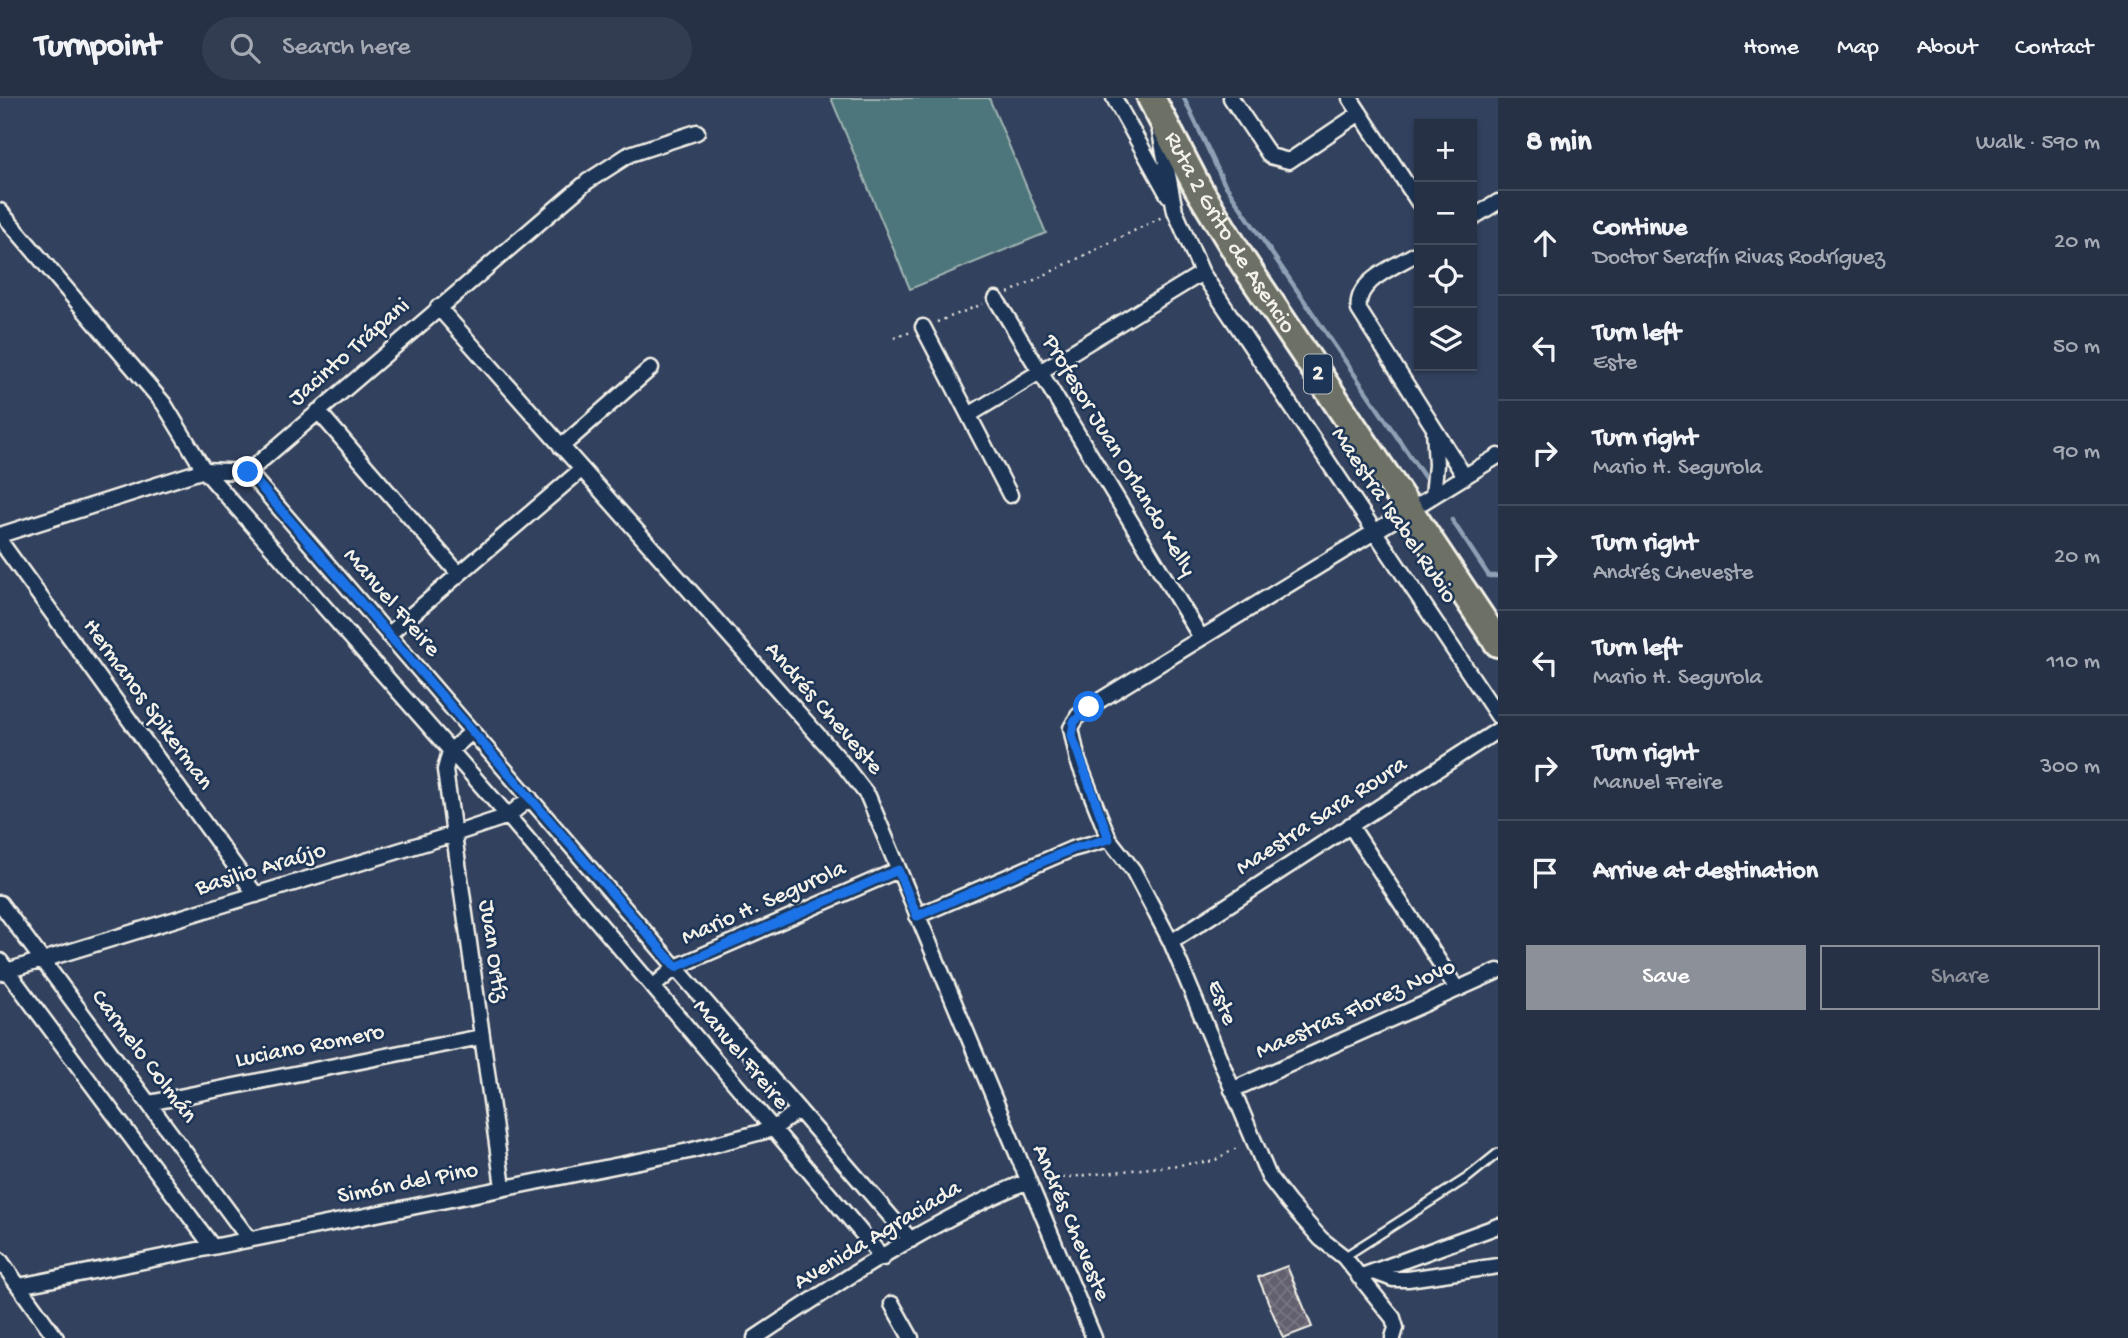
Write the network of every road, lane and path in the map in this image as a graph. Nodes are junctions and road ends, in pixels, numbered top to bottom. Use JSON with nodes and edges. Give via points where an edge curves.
{"nodes":[{"id":1,"x":1114,"y":98,"type":"edge"},
{"id":2,"x":1231,"y":98,"type":"edge"},
{"id":3,"x":1350,"y":98,"type":"edge"},
{"id":4,"x":1154,"y":105,"type":"edge"},
{"id":5,"x":1360,"y":113,"type":"junction"},
{"id":6,"x":697,"y":132,"type":"dead end"},
{"id":7,"x":1414,"y":196,"type":"edge"},
{"id":8,"x":1498,"y":202,"type":"edge"},
{"id":9,"x":1174,"y":208,"type":"junction"},
{"id":10,"x":0,"y":211,"type":"edge"},
{"id":11,"x":1477,"y":215,"type":"edge"},
{"id":12,"x":1414,"y":255,"type":"edge"},
{"id":13,"x":1202,"y":274,"type":"junction"},
{"id":14,"x":996,"y":299,"type":"junction"},
{"id":15,"x":438,"y":307,"type":"junction"},
{"id":16,"x":923,"y":327,"type":"junction"},
{"id":17,"x":894,"y":338,"type":"dead end"},
{"id":18,"x":651,"y":368,"type":"dead end"},
{"id":19,"x":1040,"y":372,"type":"junction"},
{"id":20,"x":318,"y":411,"type":"junction"},
{"id":21,"x":970,"y":415,"type":"junction"},
{"id":22,"x":1434,"y":428,"type":"junction"},
{"id":23,"x":561,"y":446,"type":"junction"},
{"id":24,"x":1498,"y":456,"type":"edge"},
{"id":25,"x":204,"y":470,"type":"junction"},
{"id":26,"x":581,"y":470,"type":"junction"},
{"id":27,"x":248,"y":472,"type":"junction"},
{"id":28,"x":1465,"y":477,"type":"junction"},
{"id":29,"x":1010,"y":495,"type":"dead end"},
{"id":30,"x":1433,"y":496,"type":"junction"},
{"id":31,"x":1408,"y":511,"type":"junction"},
{"id":32,"x":1375,"y":529,"type":"junction"},
{"id":33,"x":0,"y":535,"type":"edge"},
{"id":34,"x":0,"y":541,"type":"edge"},
{"id":35,"x":459,"y":574,"type":"junction"},
{"id":36,"x":388,"y":635,"type":"junction"},
{"id":37,"x":1200,"y":636,"type":"junction"},
{"id":38,"x":1498,"y":643,"type":"edge"},
{"id":39,"x":1498,"y":716,"type":"edge"},
{"id":40,"x":1498,"y":730,"type":"edge"},
{"id":41,"x":473,"y":731,"type":"junction"},
{"id":42,"x":450,"y":751,"type":"junction"},
{"id":43,"x":530,"y":798,"type":"junction"},
{"id":44,"x":508,"y":816,"type":"junction"},
{"id":45,"x":1350,"y":825,"type":"junction"},
{"id":46,"x":454,"y":834,"type":"junction"},
{"id":47,"x":1109,"y":839,"type":"junction"},
{"id":48,"x":898,"y":870,"type":"junction"},
{"id":49,"x":256,"y":895,"type":"junction"},
{"id":50,"x":0,"y":904,"type":"edge"},
{"id":51,"x":917,"y":916,"type":"junction"},
{"id":52,"x":1171,"y":942,"type":"junction"},
{"id":53,"x":42,"y":961,"type":"junction"},
{"id":54,"x":676,"y":967,"type":"junction"},
{"id":55,"x":2,"y":969,"type":"edge"},
{"id":56,"x":1498,"y":971,"type":"edge"},
{"id":57,"x":653,"y":987,"type":"junction"},
{"id":58,"x":1457,"y":989,"type":"junction"},
{"id":59,"x":481,"y":1037,"type":"junction"},
{"id":60,"x":1232,"y":1090,"type":"junction"},
{"id":61,"x":149,"y":1102,"type":"junction"},
{"id":62,"x":799,"y":1110,"type":"junction"},
{"id":63,"x":773,"y":1129,"type":"junction"},
{"id":64,"x":1252,"y":1139,"type":"junction"},
{"id":65,"x":1498,"y":1153,"type":"edge"},
{"id":66,"x":1028,"y":1181,"type":"junction"},
{"id":67,"x":503,"y":1188,"type":"junction"},
{"id":68,"x":1498,"y":1226,"type":"edge"},
{"id":69,"x":249,"y":1239,"type":"junction"},
{"id":70,"x":911,"y":1240,"type":"junction"},
{"id":71,"x":212,"y":1246,"type":"junction"},
{"id":72,"x":1344,"y":1257,"type":"junction"},
{"id":73,"x":883,"y":1258,"type":"junction"},
{"id":74,"x":0,"y":1260,"type":"edge"},
{"id":75,"x":1498,"y":1266,"type":"edge"},
{"id":76,"x":1374,"y":1272,"type":"junction"},
{"id":77,"x":1359,"y":1277,"type":"junction"},
{"id":78,"x":19,"y":1286,"type":"junction"},
{"id":79,"x":892,"y":1304,"type":"dead end"},
{"id":80,"x":758,"y":1337,"type":"edge"},
{"id":81,"x":56,"y":1338,"type":"edge"},
{"id":82,"x":911,"y":1338,"type":"edge"},
{"id":83,"x":1094,"y":1338,"type":"edge"},
{"id":84,"x":1393,"y":1338,"type":"edge"}],
"edges":[{"from":1,"to":9,"type":"street"},
{"from":2,"to":5,"type":"street","via":[[1270,156],[1289,161]]},
{"from":3,"to":5,"type":"street"},
{"from":4,"to":9,"type":"street","name":"Maestra Isabel Rubio"},
{"from":4,"to":31,"type":"highway","name":"Ruta 2 Grito de Asencio","number":"2","via":[[1243,262]]},
{"from":5,"to":7,"type":"street"},
{"from":6,"to":15,"type":"street","name":"Jacinto Trápani","via":[[652,145],[609,166]]},
{"from":8,"to":11,"type":"street"},
{"from":9,"to":13,"type":"street","name":"Maestra Isabel Rubio"},
{"from":9,"to":14,"type":"path"},
{"from":10,"to":25,"type":"street","name":"Manuel Freire","via":[[164,404]]},
{"from":12,"to":22,"type":"street","via":[[1362,288],[1357,299],[1363,321]]},
{"from":13,"to":19,"type":"street"},
{"from":13,"to":32,"type":"street","name":"Maestra Isabel Rubio"},
{"from":14,"to":16,"type":"path"},
{"from":14,"to":19,"type":"street","name":"Profesor Juan Orlando Kelly"},
{"from":15,"to":20,"type":"street","name":"Jacinto Trápani"},
{"from":15,"to":23,"type":"street","name":"Andrés Cheveste"},
{"from":16,"to":17,"type":"path"},
{"from":16,"to":21,"type":"street"},
{"from":18,"to":23,"type":"street"},
{"from":19,"to":21,"type":"street"},
{"from":19,"to":37,"type":"street","name":"Profesor Juan Orlando Kelly"},
{"from":20,"to":27,"type":"street","name":"Jacinto Trápani"},
{"from":20,"to":35,"type":"street"},
{"from":21,"to":29,"type":"street"},
{"from":22,"to":28,"type":"street"},
{"from":22,"to":30,"type":"street"},
{"from":23,"to":26,"type":"street","name":"Andrés Cheveste"},
{"from":24,"to":28,"type":"street"},
{"from":25,"to":27,"type":"street"},
{"from":25,"to":33,"type":"street"},
{"from":25,"to":42,"type":"street","name":"Manuel Freire"},
{"from":26,"to":35,"type":"street"},
{"from":26,"to":48,"type":"street","name":"Andrés Cheveste","via":[[856,779],[875,809]]},
{"from":27,"to":36,"type":"street","name":"Manuel Freire"},
{"from":28,"to":30,"type":"street"},
{"from":30,"to":31,"type":"street"},
{"from":31,"to":32,"type":"street"},
{"from":31,"to":38,"type":"highway","name":"Ruta 2 Grito de Asencio","number":"2"},
{"from":32,"to":37,"type":"street"},
{"from":32,"to":39,"type":"street","name":"Maestra Isabel Rubio"},
{"from":34,"to":49,"type":"street","name":"Hermanos Spikerman"},
{"from":35,"to":36,"type":"street"},
{"from":36,"to":41,"type":"street","name":"Manuel Freire"},
{"from":37,"to":47,"type":"street","name":"Este","via":[[1089,707],[1071,728],[1078,761]]},
{"from":40,"to":45,"type":"street","name":"Maestra Sara Roura"},
{"from":41,"to":42,"type":"street"},
{"from":41,"to":43,"type":"street","name":"Manuel Freire"},
{"from":42,"to":44,"type":"street","name":"Manuel Freire"},
{"from":42,"to":46,"type":"street","name":"Juan Ortíz","via":[[445,770]]},
{"from":43,"to":44,"type":"street","name":"Basilio Araújo"},
{"from":43,"to":54,"type":"street","name":"Manuel Freire"},
{"from":44,"to":46,"type":"street","name":"Basilio Araújo"},
{"from":44,"to":57,"type":"street","name":"Manuel Freire"},
{"from":45,"to":52,"type":"street","name":"Maestra Sara Roura"},
{"from":45,"to":58,"type":"street"},
{"from":46,"to":49,"type":"street","name":"Basilio Araújo"},
{"from":46,"to":59,"type":"street","name":"Juan Ortíz"},
{"from":47,"to":51,"type":"street","via":[[1072,849]]},
{"from":47,"to":52,"type":"street","name":"Este","via":[[1133,870]]},
{"from":48,"to":51,"type":"street","name":"Andrés Cheveste"},
{"from":48,"to":54,"type":"street","name":"Mario H. Segurola"},
{"from":49,"to":53,"type":"street","name":"Basilio Araújo"},
{"from":50,"to":53,"type":"street","name":"Carmelo Colmán"},
{"from":51,"to":66,"type":"street","name":"Andrés Cheveste"},
{"from":52,"to":60,"type":"street","name":"Este"},
{"from":53,"to":55,"type":"street","name":"Basilio Araújo"},
{"from":53,"to":61,"type":"street","name":"Carmelo Colmán"},
{"from":54,"to":57,"type":"street","name":"Mario H. Segurola"},
{"from":54,"to":62,"type":"street","name":"Manuel Freire"},
{"from":55,"to":71,"type":"street"},
{"from":56,"to":58,"type":"street","name":"Maestras Florez Novo"},
{"from":57,"to":63,"type":"street","name":"Manuel Freire"},
{"from":58,"to":60,"type":"street","name":"Maestras Florez Novo"},
{"from":59,"to":61,"type":"street","name":"Luciano Romero"},
{"from":59,"to":67,"type":"street","name":"Juan Ortíz"},
{"from":60,"to":64,"type":"street","name":"Este"},
{"from":61,"to":69,"type":"street","name":"Carmelo Colmán"},
{"from":62,"to":63,"type":"street","name":"Simón del Pino"},
{"from":62,"to":70,"type":"street","name":"Manuel Freire"},
{"from":63,"to":67,"type":"street","name":"Simón del Pino","via":[[689,1151]]},
{"from":63,"to":73,"type":"street","name":"Manuel Freire"},
{"from":64,"to":66,"type":"path","via":[[1214,1161]]},
{"from":64,"to":72,"type":"street","name":"Este","via":[[1269,1177],[1289,1203]]},
{"from":65,"to":72,"type":"lane"},
{"from":66,"to":70,"type":"street","name":"Avenida Agraciada","via":[[981,1200]]},
{"from":66,"to":83,"type":"street","name":"Andrés Cheveste"},
{"from":67,"to":69,"type":"street","name":"Simón del Pino"},
{"from":68,"to":76,"type":"street"},
{"from":69,"to":71,"type":"street","name":"Simón del Pino"},
{"from":70,"to":73,"type":"street","name":"Avenida Agraciada"},
{"from":71,"to":78,"type":"street","name":"Simón del Pino"},
{"from":72,"to":77,"type":"street","name":"Este"},
{"from":73,"to":80,"type":"street","name":"Avenida Agraciada"},
{"from":74,"to":78,"type":"street"},
{"from":75,"to":76,"type":"street","via":[[1408,1279]]},
{"from":76,"to":77,"type":"street"},
{"from":77,"to":84,"type":"street","name":"Este","via":[[1393,1318]]},
{"from":78,"to":81,"type":"street"},
{"from":79,"to":82,"type":"street"}]}
